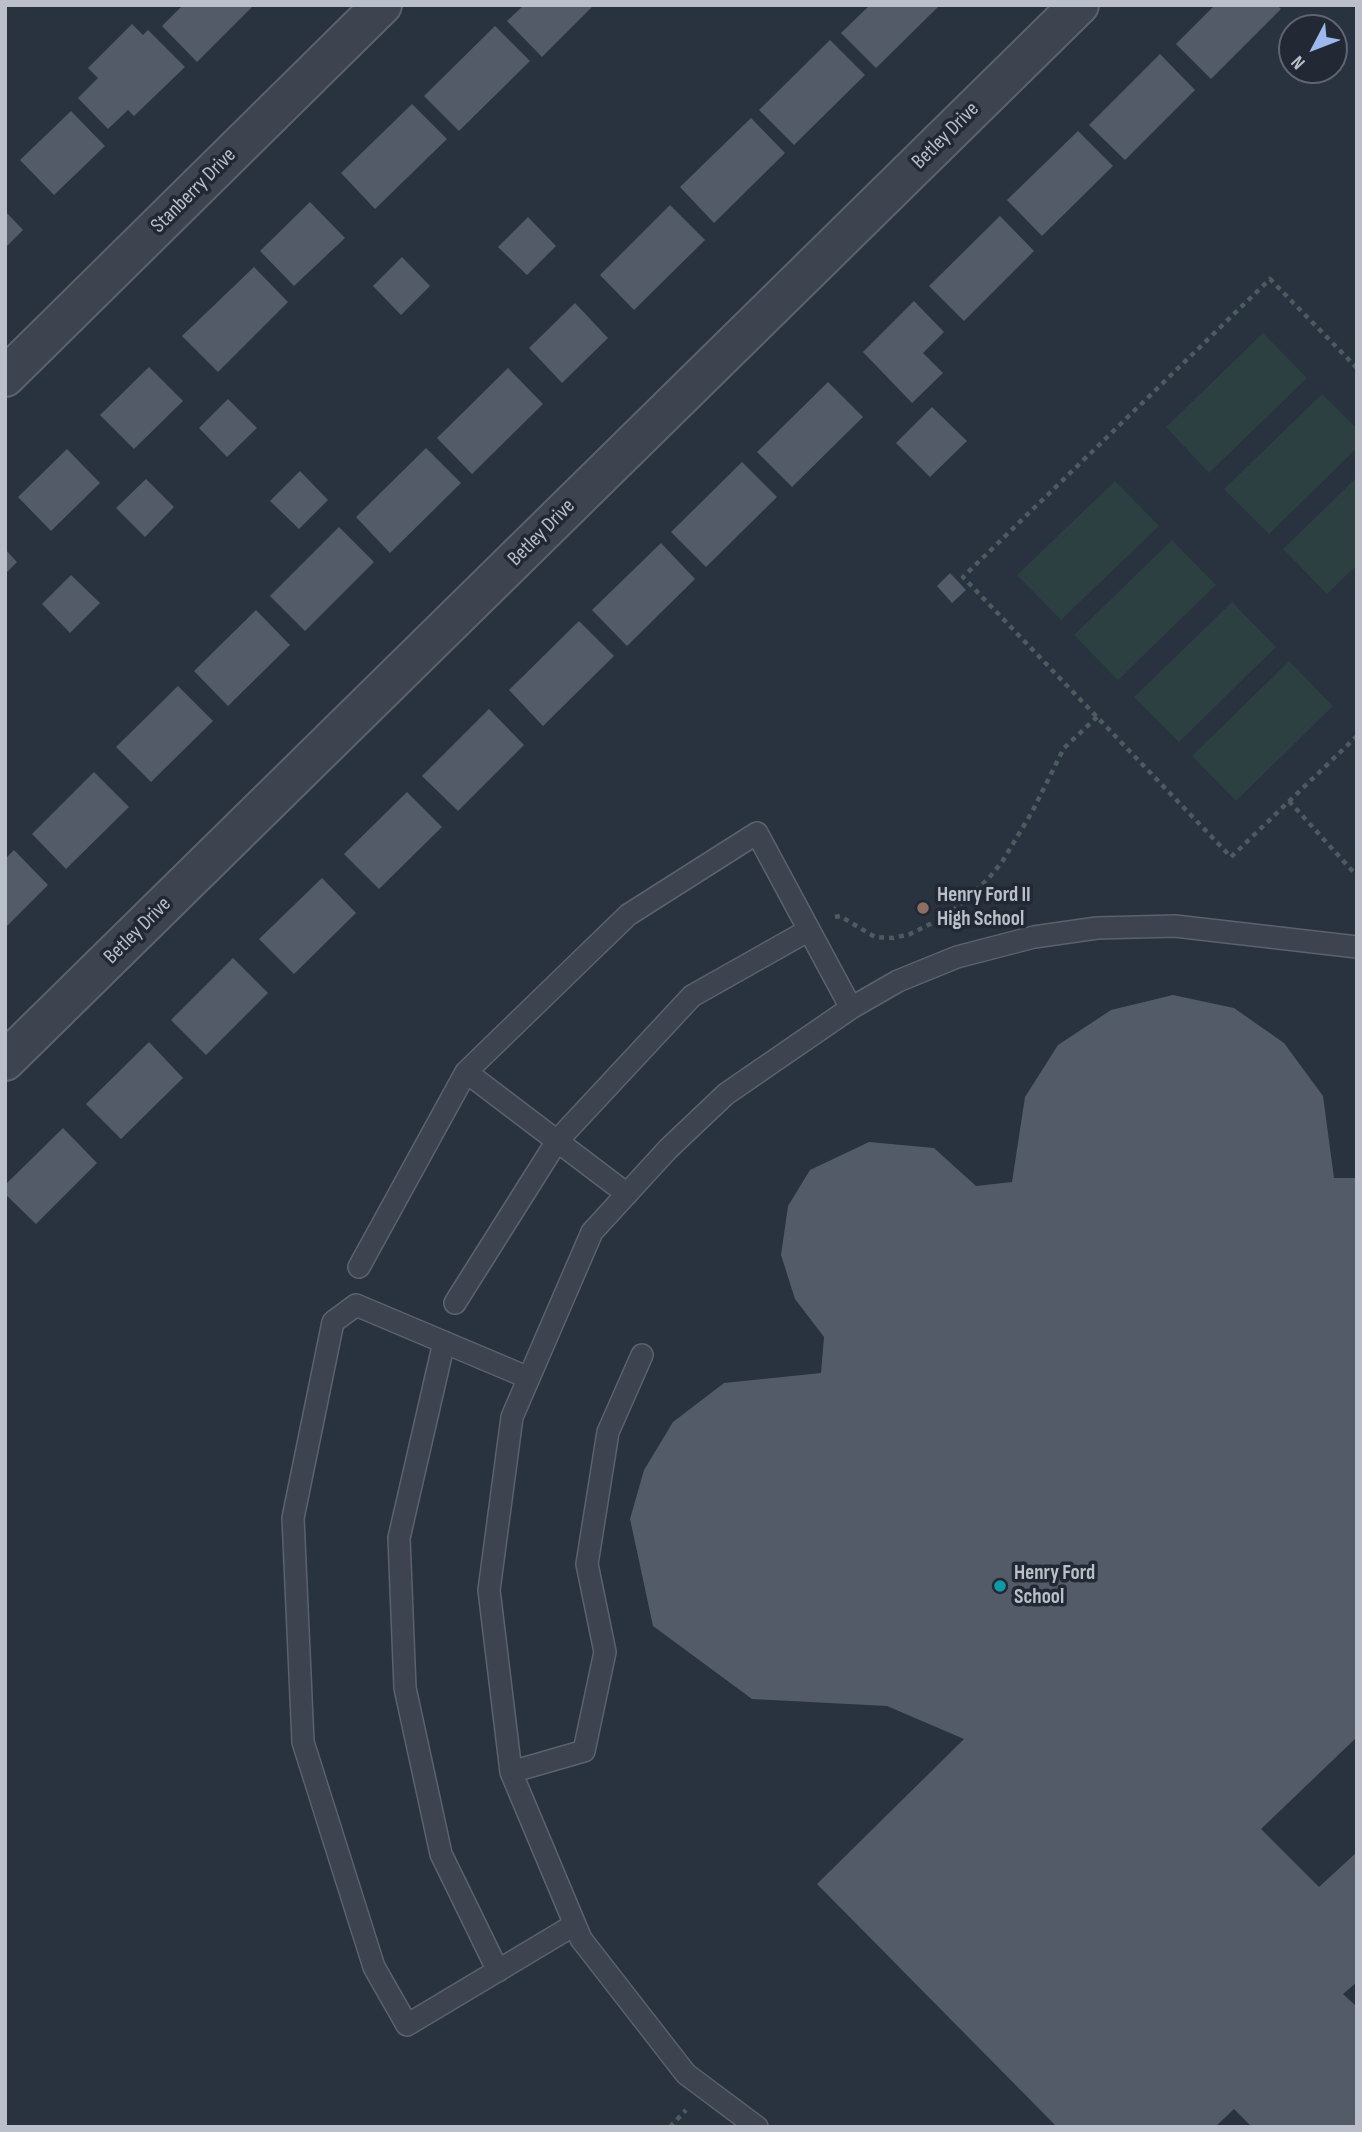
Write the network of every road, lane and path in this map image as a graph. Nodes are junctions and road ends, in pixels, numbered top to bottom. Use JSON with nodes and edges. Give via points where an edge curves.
{"nodes":[{"id":1,"x":382,"y":5,"type":"edge"},
{"id":2,"x":1079,"y":5,"type":"edge"},
{"id":3,"x":1357,"y":368,"type":"edge"},
{"id":4,"x":5,"y":377,"type":"edge"},
{"id":5,"x":1097,"y":717,"type":"junction"},
{"id":6,"x":1357,"y":736,"type":"edge"},
{"id":7,"x":1289,"y":801,"type":"junction"},
{"id":8,"x":1357,"y":876,"type":"edge"},
{"id":9,"x":809,"y":930,"type":"junction"},
{"id":10,"x":1357,"y":947,"type":"edge"},
{"id":11,"x":851,"y":1008,"type":"junction"},
{"id":12,"x":5,"y":1061,"type":"edge"},
{"id":13,"x":466,"y":1072,"type":"junction"},
{"id":14,"x":557,"y":1140,"type":"junction"},
{"id":15,"x":627,"y":1194,"type":"junction"},
{"id":16,"x":359,"y":1267,"type":"dead end"},
{"id":17,"x":455,"y":1303,"type":"dead end"},
{"id":18,"x":444,"y":1342,"type":"junction"},
{"id":19,"x":642,"y":1354,"type":"dead end"},
{"id":20,"x":529,"y":1378,"type":"junction"},
{"id":21,"x":511,"y":1772,"type":"junction"},
{"id":22,"x":574,"y":1926,"type":"junction"},
{"id":23,"x":498,"y":1971,"type":"junction"},
{"id":24,"x":757,"y":2127,"type":"edge"}],
"edges":[{"from":1,"to":4,"type":"street","name":"Stanberry Drive"},
{"from":2,"to":12,"type":"street","name":"Betley Drive"},
{"from":3,"to":5,"type":"path","via":[[1270,279],[963,577]]},
{"from":5,"to":7,"type":"path","via":[[1231,857]]},
{"from":5,"to":9,"type":"path","via":[[1064,748],[1002,862],[948,915],[892,937],[875,937],[840,916]]},
{"from":6,"to":7,"type":"path"},
{"from":7,"to":8,"type":"path"},
{"from":9,"to":11,"type":"lane"},
{"from":9,"to":13,"type":"lane","via":[[757,832],[628,915]]},
{"from":9,"to":14,"type":"lane","via":[[692,996]]},
{"from":10,"to":11,"type":"lane","via":[[1175,926],[1097,928],[1034,937],[957,957],[898,981]]},
{"from":11,"to":15,"type":"lane","via":[[726,1094]]},
{"from":13,"to":14,"type":"lane"},
{"from":13,"to":16,"type":"lane"},
{"from":14,"to":15,"type":"lane"},
{"from":14,"to":17,"type":"lane"},
{"from":15,"to":20,"type":"lane","via":[[592,1232]]},
{"from":18,"to":20,"type":"lane"},
{"from":18,"to":23,"type":"lane","via":[[399,1538],[405,1688],[441,1854]]},
{"from":18,"to":23,"type":"lane","via":[[356,1306],[333,1322],[293,1518],[303,1742],[374,1967],[407,2025]]},
{"from":19,"to":21,"type":"lane","via":[[608,1432],[587,1564],[605,1652],[584,1751]]},
{"from":20,"to":21,"type":"lane","via":[[512,1417],[489,1590]]},
{"from":21,"to":22,"type":"lane"},
{"from":22,"to":23,"type":"lane"},
{"from":22,"to":24,"type":"lane","via":[[686,2074]]}]}
